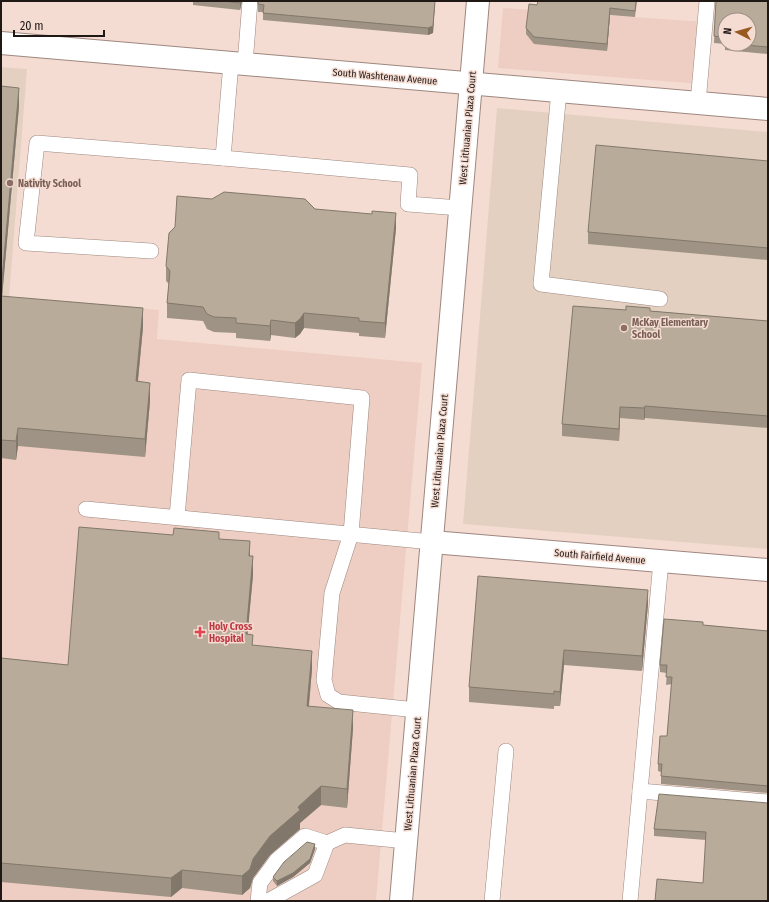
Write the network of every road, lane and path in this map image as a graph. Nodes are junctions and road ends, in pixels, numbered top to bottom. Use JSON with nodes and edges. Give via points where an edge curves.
{"nodes":[{"id":1,"x":250,"y":1,"type":"edge"},
{"id":2,"x":478,"y":1,"type":"edge"},
{"id":3,"x":707,"y":1,"type":"edge"},
{"id":4,"x":1,"y":43,"type":"edge"},
{"id":5,"x":238,"y":63,"type":"junction"},
{"id":6,"x":471,"y":83,"type":"junction"},
{"id":7,"x":559,"y":91,"type":"junction"},
{"id":8,"x":698,"y":103,"type":"junction"},
{"id":9,"x":768,"y":109,"type":"edge"},
{"id":10,"x":222,"y":158,"type":"junction"},
{"id":11,"x":460,"y":208,"type":"junction"},
{"id":12,"x":150,"y":251,"type":"dead end"},
{"id":13,"x":660,"y":299,"type":"dead end"},
{"id":14,"x":86,"y":509,"type":"dead end"},
{"id":15,"x":177,"y":517,"type":"junction"},
{"id":16,"x":351,"y":534,"type":"junction"},
{"id":17,"x":432,"y":542,"type":"junction"},
{"id":18,"x":661,"y":561,"type":"junction"},
{"id":19,"x":768,"y":570,"type":"edge"},
{"id":20,"x":417,"y":710,"type":"junction"},
{"id":21,"x":506,"y":751,"type":"dead end"},
{"id":22,"x":640,"y":791,"type":"junction"},
{"id":23,"x":768,"y":802,"type":"edge"},
{"id":24,"x":406,"y":841,"type":"junction"},
{"id":25,"x":328,"y":842,"type":"junction"},
{"id":26,"x":258,"y":901,"type":"edge"},
{"id":27,"x":268,"y":901,"type":"edge"},
{"id":28,"x":401,"y":901,"type":"edge"},
{"id":29,"x":405,"y":901,"type":"edge"},
{"id":30,"x":492,"y":901,"type":"edge"},
{"id":31,"x":630,"y":901,"type":"edge"}],
"edges":[{"from":1,"to":5,"type":"lane"},
{"from":2,"to":6,"type":"street","name":"West Lithuanian Plaza Court"},
{"from":3,"to":8,"type":"lane"},
{"from":4,"to":5,"type":"street","name":"South Washtenaw Avenue"},
{"from":5,"to":6,"type":"street","name":"South Washtenaw Avenue"},
{"from":5,"to":10,"type":"lane"},
{"from":6,"to":7,"type":"street","name":"South Washtenaw Avenue"},
{"from":6,"to":11,"type":"street","name":"West Lithuanian Plaza Court"},
{"from":7,"to":8,"type":"street","name":"South Washtenaw Avenue"},
{"from":7,"to":13,"type":"lane","via":[[541,284]]},
{"from":8,"to":9,"type":"street","name":"South Washtenaw Avenue"},
{"from":10,"to":11,"type":"lane","via":[[410,175],[408,204]]},
{"from":10,"to":12,"type":"lane","via":[[37,142],[26,243]]},
{"from":11,"to":17,"type":"street","name":"West Lithuanian Plaza Court"},
{"from":14,"to":15,"type":"lane"},
{"from":15,"to":16,"type":"lane"},
{"from":15,"to":16,"type":"lane","via":[[189,380],[197,380],[362,398]]},
{"from":16,"to":17,"type":"lane"},
{"from":16,"to":20,"type":"lane","via":[[332,594],[324,680],[328,695],[339,702]]},
{"from":17,"to":18,"type":"street","name":"South Fairfield Avenue"},
{"from":17,"to":20,"type":"street","name":"West Lithuanian Plaza Court"},
{"from":18,"to":19,"type":"street","name":"South Fairfield Avenue"},
{"from":18,"to":22,"type":"lane"},
{"from":20,"to":24,"type":"street","name":"West Lithuanian Plaza Court"},
{"from":21,"to":30,"type":"lane"},
{"from":22,"to":23,"type":"lane"},
{"from":22,"to":31,"type":"lane"},
{"from":24,"to":25,"type":"lane","via":[[345,835]]},
{"from":24,"to":28,"type":"street","name":"West Lithuanian Plaza Court"},
{"from":25,"to":26,"type":"lane","via":[[305,836],[276,860],[260,883]]},
{"from":25,"to":27,"type":"lane","via":[[315,875]]},
{"from":28,"to":29,"type":"lane"}]}
